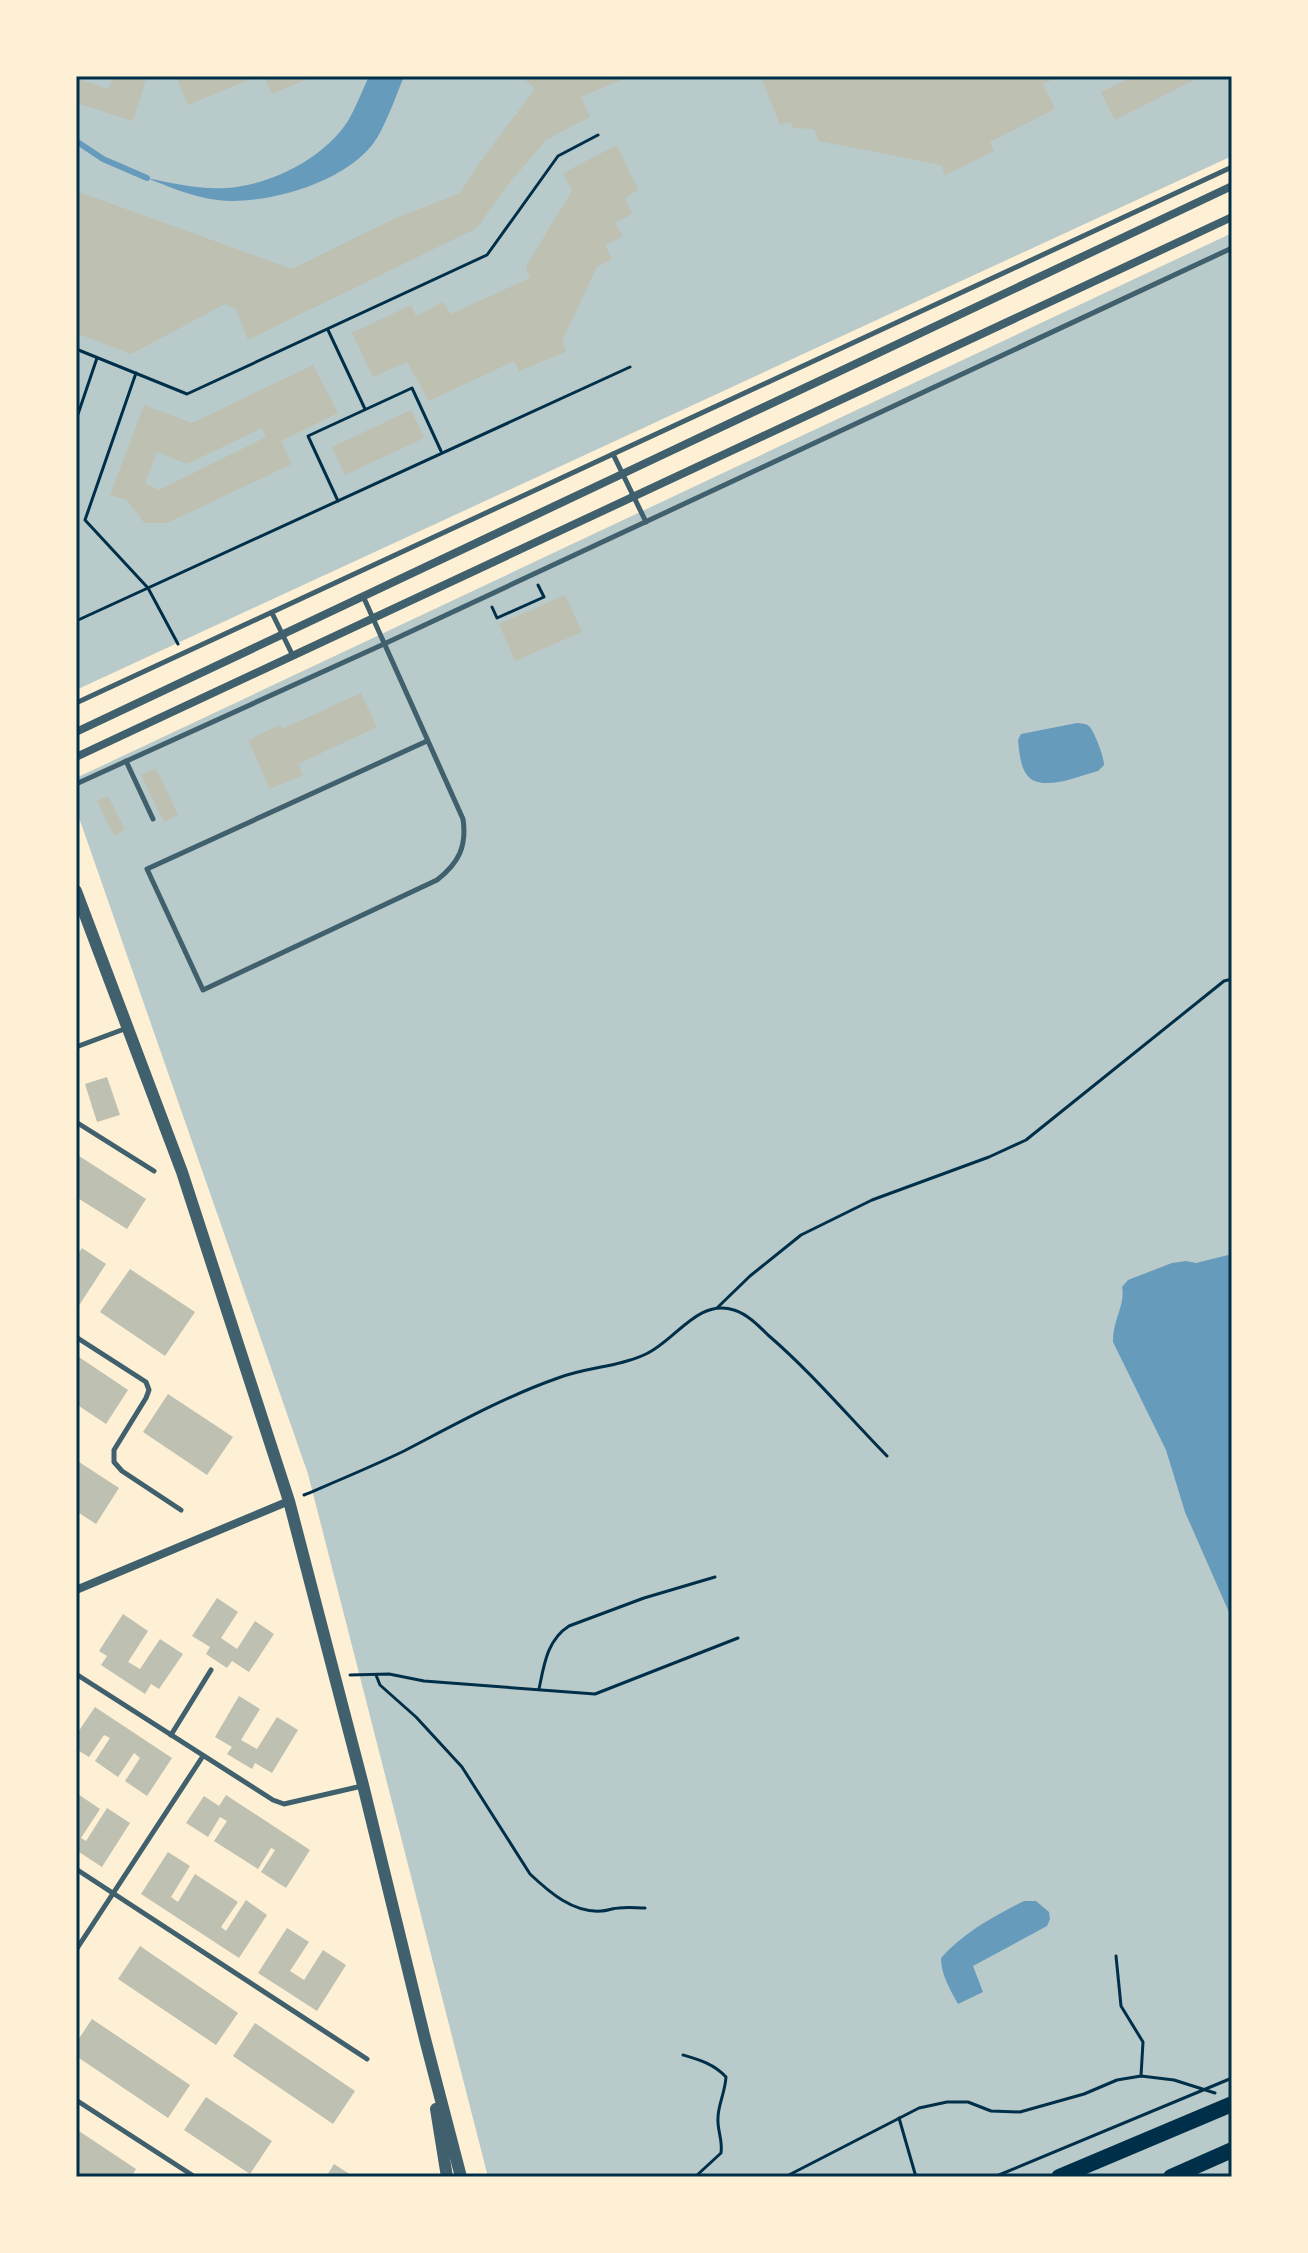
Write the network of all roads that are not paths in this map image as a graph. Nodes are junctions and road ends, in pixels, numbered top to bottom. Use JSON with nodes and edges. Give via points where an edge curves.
{"nodes":[{"id":1,"x":1232,"y":167,"type":"edge"},
{"id":2,"x":1232,"y":186,"type":"edge"},
{"id":3,"x":1232,"y":217,"type":"edge"},
{"id":4,"x":1232,"y":248,"type":"edge"},
{"id":5,"x":613,"y":454,"type":"junction"},
{"id":6,"x":622,"y":473,"type":"junction"},
{"id":7,"x":634,"y":496,"type":"junction"},
{"id":8,"x":646,"y":522,"type":"junction"},
{"id":9,"x":362,"y":595,"type":"junction"},
{"id":10,"x":272,"y":613,"type":"junction"},
{"id":11,"x":373,"y":618,"type":"junction"},
{"id":12,"x":282,"y":633,"type":"junction"},
{"id":13,"x":384,"y":644,"type":"junction"},
{"id":14,"x":293,"y":656,"type":"junction"},
{"id":15,"x":76,"y":703,"type":"edge"},
{"id":16,"x":76,"y":732,"type":"edge"},
{"id":17,"x":427,"y":741,"type":"junction"},
{"id":18,"x":76,"y":757,"type":"edge"},
{"id":19,"x":126,"y":761,"type":"junction"},
{"id":20,"x":76,"y":784,"type":"edge"},
{"id":21,"x":153,"y":819,"type":"dead end"},
{"id":22,"x":76,"y":891,"type":"edge"},
{"id":23,"x":127,"y":1028,"type":"junction"},
{"id":24,"x":76,"y":1047,"type":"edge"},
{"id":25,"x":76,"y":1122,"type":"edge"},
{"id":26,"x":154,"y":1171,"type":"dead end"},
{"id":27,"x":76,"y":1337,"type":"edge"},
{"id":28,"x":289,"y":1501,"type":"junction"},
{"id":29,"x":181,"y":1510,"type":"dead end"},
{"id":30,"x":76,"y":1590,"type":"edge"},
{"id":31,"x":211,"y":1670,"type":"dead end"},
{"id":32,"x":76,"y":1674,"type":"edge"},
{"id":33,"x":171,"y":1735,"type":"junction"},
{"id":34,"x":203,"y":1756,"type":"junction"},
{"id":35,"x":363,"y":1785,"type":"junction"},
{"id":36,"x":76,"y":1869,"type":"edge"},
{"id":37,"x":113,"y":1893,"type":"junction"},
{"id":38,"x":76,"y":1950,"type":"edge"},
{"id":39,"x":425,"y":2039,"type":"junction"},
{"id":40,"x":367,"y":2059,"type":"dead end"},
{"id":41,"x":76,"y":2100,"type":"edge"},
{"id":42,"x":1232,"y":2104,"type":"edge"},
{"id":43,"x":1232,"y":2150,"type":"edge"},
{"id":44,"x":195,"y":2177,"type":"edge"},
{"id":45,"x":447,"y":2177,"type":"edge"},
{"id":46,"x":461,"y":2177,"type":"edge"},
{"id":47,"x":1059,"y":2177,"type":"edge"},
{"id":48,"x":1171,"y":2177,"type":"edge"}],
"edges":[{"from":1,"to":5,"type":"lane"},
{"from":2,"to":6,"type":"street"},
{"from":3,"to":7,"type":"street"},
{"from":4,"to":8,"type":"lane"},
{"from":5,"to":6,"type":"lane"},
{"from":5,"to":10,"type":"lane"},
{"from":6,"to":7,"type":"lane"},
{"from":6,"to":9,"type":"street"},
{"from":7,"to":8,"type":"lane"},
{"from":7,"to":11,"type":"street"},
{"from":8,"to":13,"type":"lane"},
{"from":9,"to":11,"type":"lane"},
{"from":9,"to":12,"type":"street"},
{"from":10,"to":12,"type":"lane"},
{"from":10,"to":15,"type":"lane"},
{"from":11,"to":13,"type":"lane"},
{"from":11,"to":14,"type":"street"},
{"from":12,"to":14,"type":"lane"},
{"from":12,"to":16,"type":"street"},
{"from":13,"to":17,"type":"lane"},
{"from":13,"to":19,"type":"lane"},
{"from":14,"to":18,"type":"street"},
{"from":17,"to":17,"type":"lane","via":[[463,819],[462,852],[449,870],[203,990],[147,869]]},
{"from":19,"to":20,"type":"lane"},
{"from":19,"to":21,"type":"lane"},
{"from":22,"to":23,"type":"street"},
{"from":23,"to":24,"type":"lane"},
{"from":23,"to":28,"type":"street","via":[[182,1172]]},
{"from":25,"to":26,"type":"lane"},
{"from":27,"to":29,"type":"lane","via":[[146,1382],[146,1398],[114,1450],[114,1462]]},
{"from":28,"to":30,"type":"street"},
{"from":28,"to":35,"type":"street"},
{"from":31,"to":33,"type":"lane"},
{"from":32,"to":33,"type":"lane"},
{"from":33,"to":34,"type":"lane"},
{"from":34,"to":35,"type":"lane","via":[[284,1804]]},
{"from":34,"to":37,"type":"lane"},
{"from":35,"to":39,"type":"street"},
{"from":36,"to":37,"type":"lane"},
{"from":37,"to":38,"type":"lane"},
{"from":37,"to":40,"type":"lane"},
{"from":39,"to":45,"type":"street"},
{"from":39,"to":46,"type":"street"},
{"from":41,"to":44,"type":"lane"},
{"from":42,"to":47,"type":"highway"},
{"from":43,"to":48,"type":"highway"}]}
